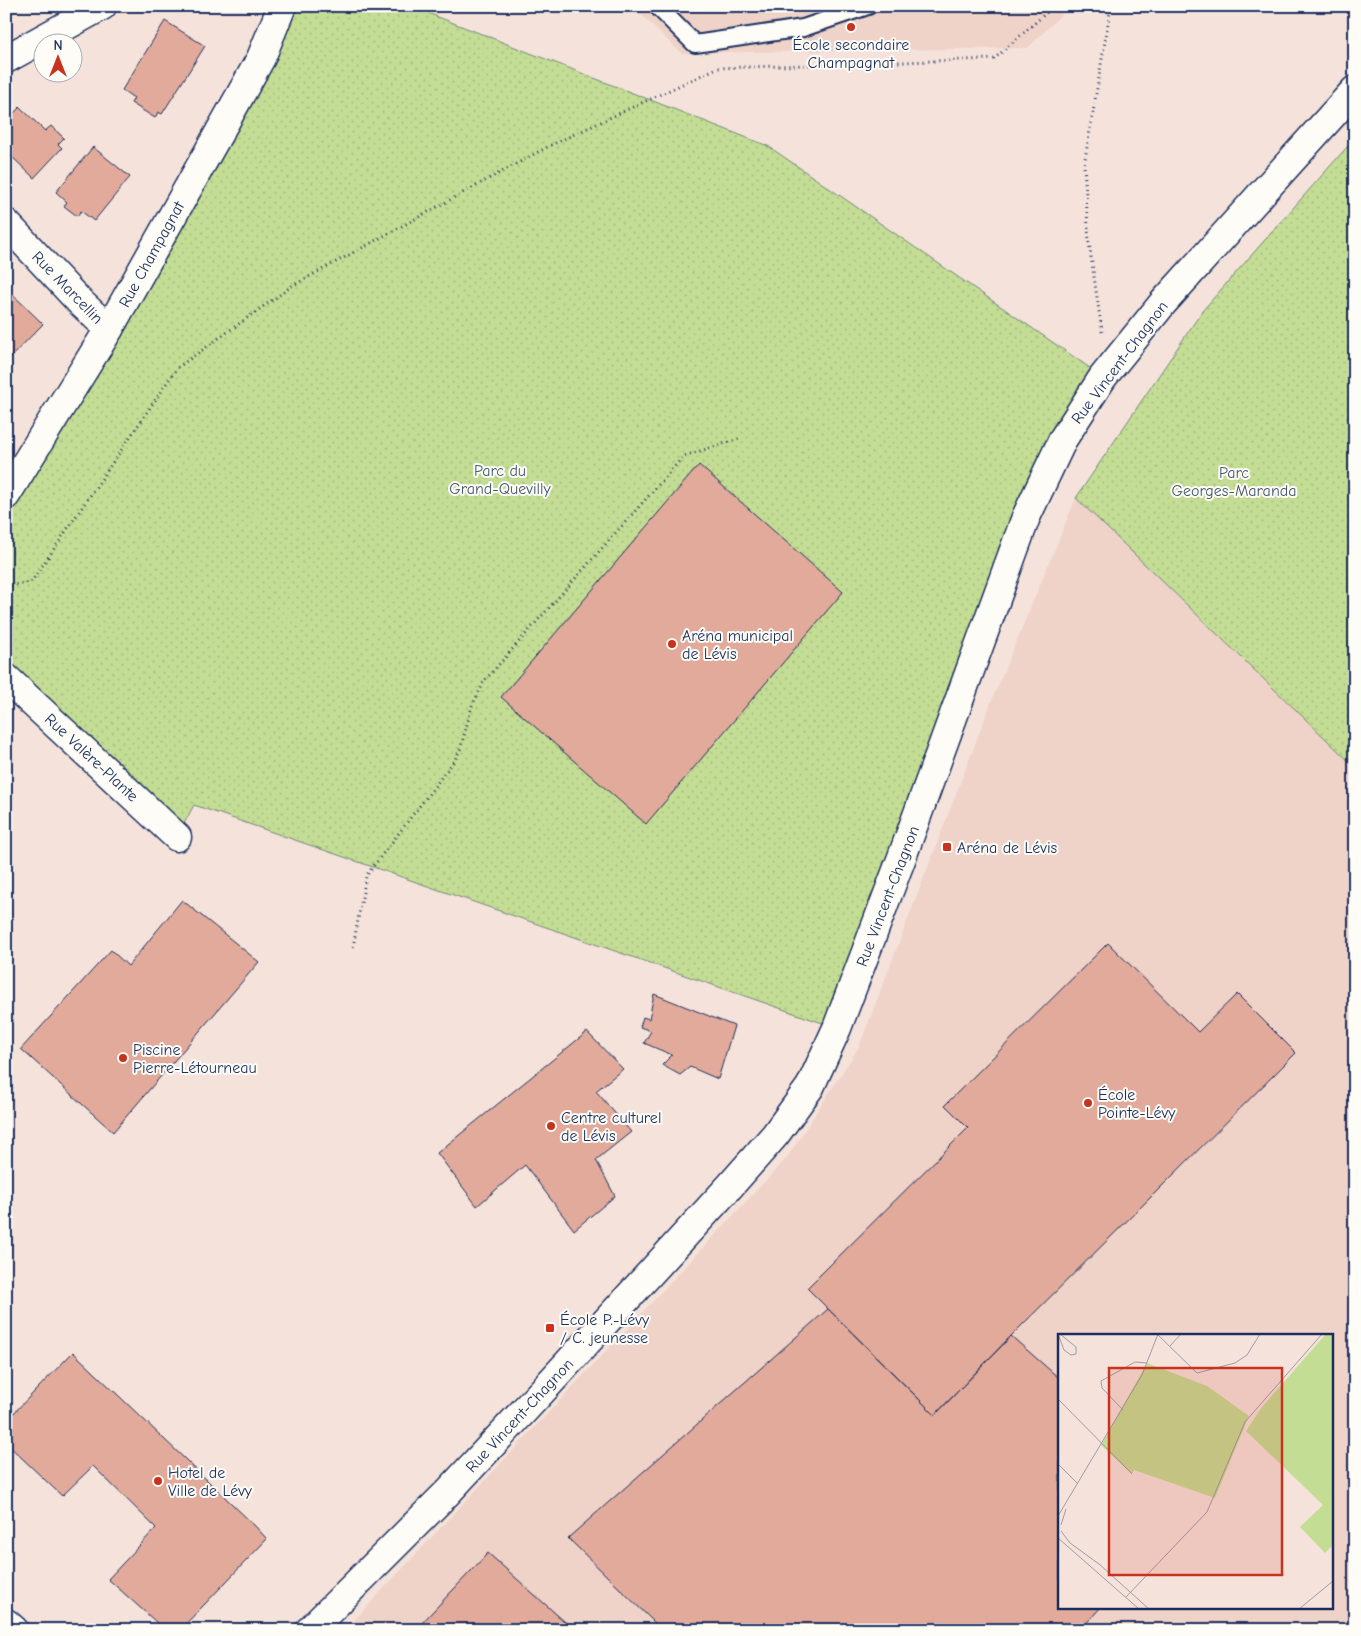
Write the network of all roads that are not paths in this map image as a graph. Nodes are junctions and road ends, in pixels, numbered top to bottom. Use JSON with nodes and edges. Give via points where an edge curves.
{"nodes":[{"id":1,"x":102,"y":6,"type":"edge"},
{"id":2,"x":282,"y":6,"type":"edge"},
{"id":3,"x":657,"y":6,"type":"edge"},
{"id":4,"x":868,"y":6,"type":"edge"},
{"id":5,"x":6,"y":59,"type":"edge"},
{"id":6,"x":1355,"y":90,"type":"edge"},
{"id":7,"x":6,"y":223,"type":"edge"},
{"id":8,"x":109,"y":329,"type":"junction"},
{"id":9,"x":6,"y":495,"type":"edge"},
{"id":10,"x":6,"y":678,"type":"edge"},
{"id":11,"x":177,"y":837,"type":"dead end"},
{"id":12,"x":6,"y":1623,"type":"edge"},
{"id":13,"x":14,"y":1630,"type":"edge"},
{"id":14,"x":310,"y":1630,"type":"edge"}],
"edges":[{"from":1,"to":5,"type":"street"},
{"from":2,"to":8,"type":"street","name":"Rue Champagnat","via":[[261,58]]},
{"from":3,"to":4,"type":"lane","via":[[695,44],[803,28]]},
{"from":6,"to":14,"type":"street","name":"Rue Vincent-Chagnon","via":[[1163,303],[1103,377],[1062,439],[1026,517],[902,857],[837,1028],[810,1087],[775,1135],[606,1322],[448,1492]]},
{"from":7,"to":8,"type":"street","name":"Rue Marcellin"},
{"from":8,"to":9,"type":"street","name":"Rue Champagnat"},
{"from":10,"to":11,"type":"street","name":"Rue Valère-Plante"},
{"from":12,"to":13,"type":"street"}]}
